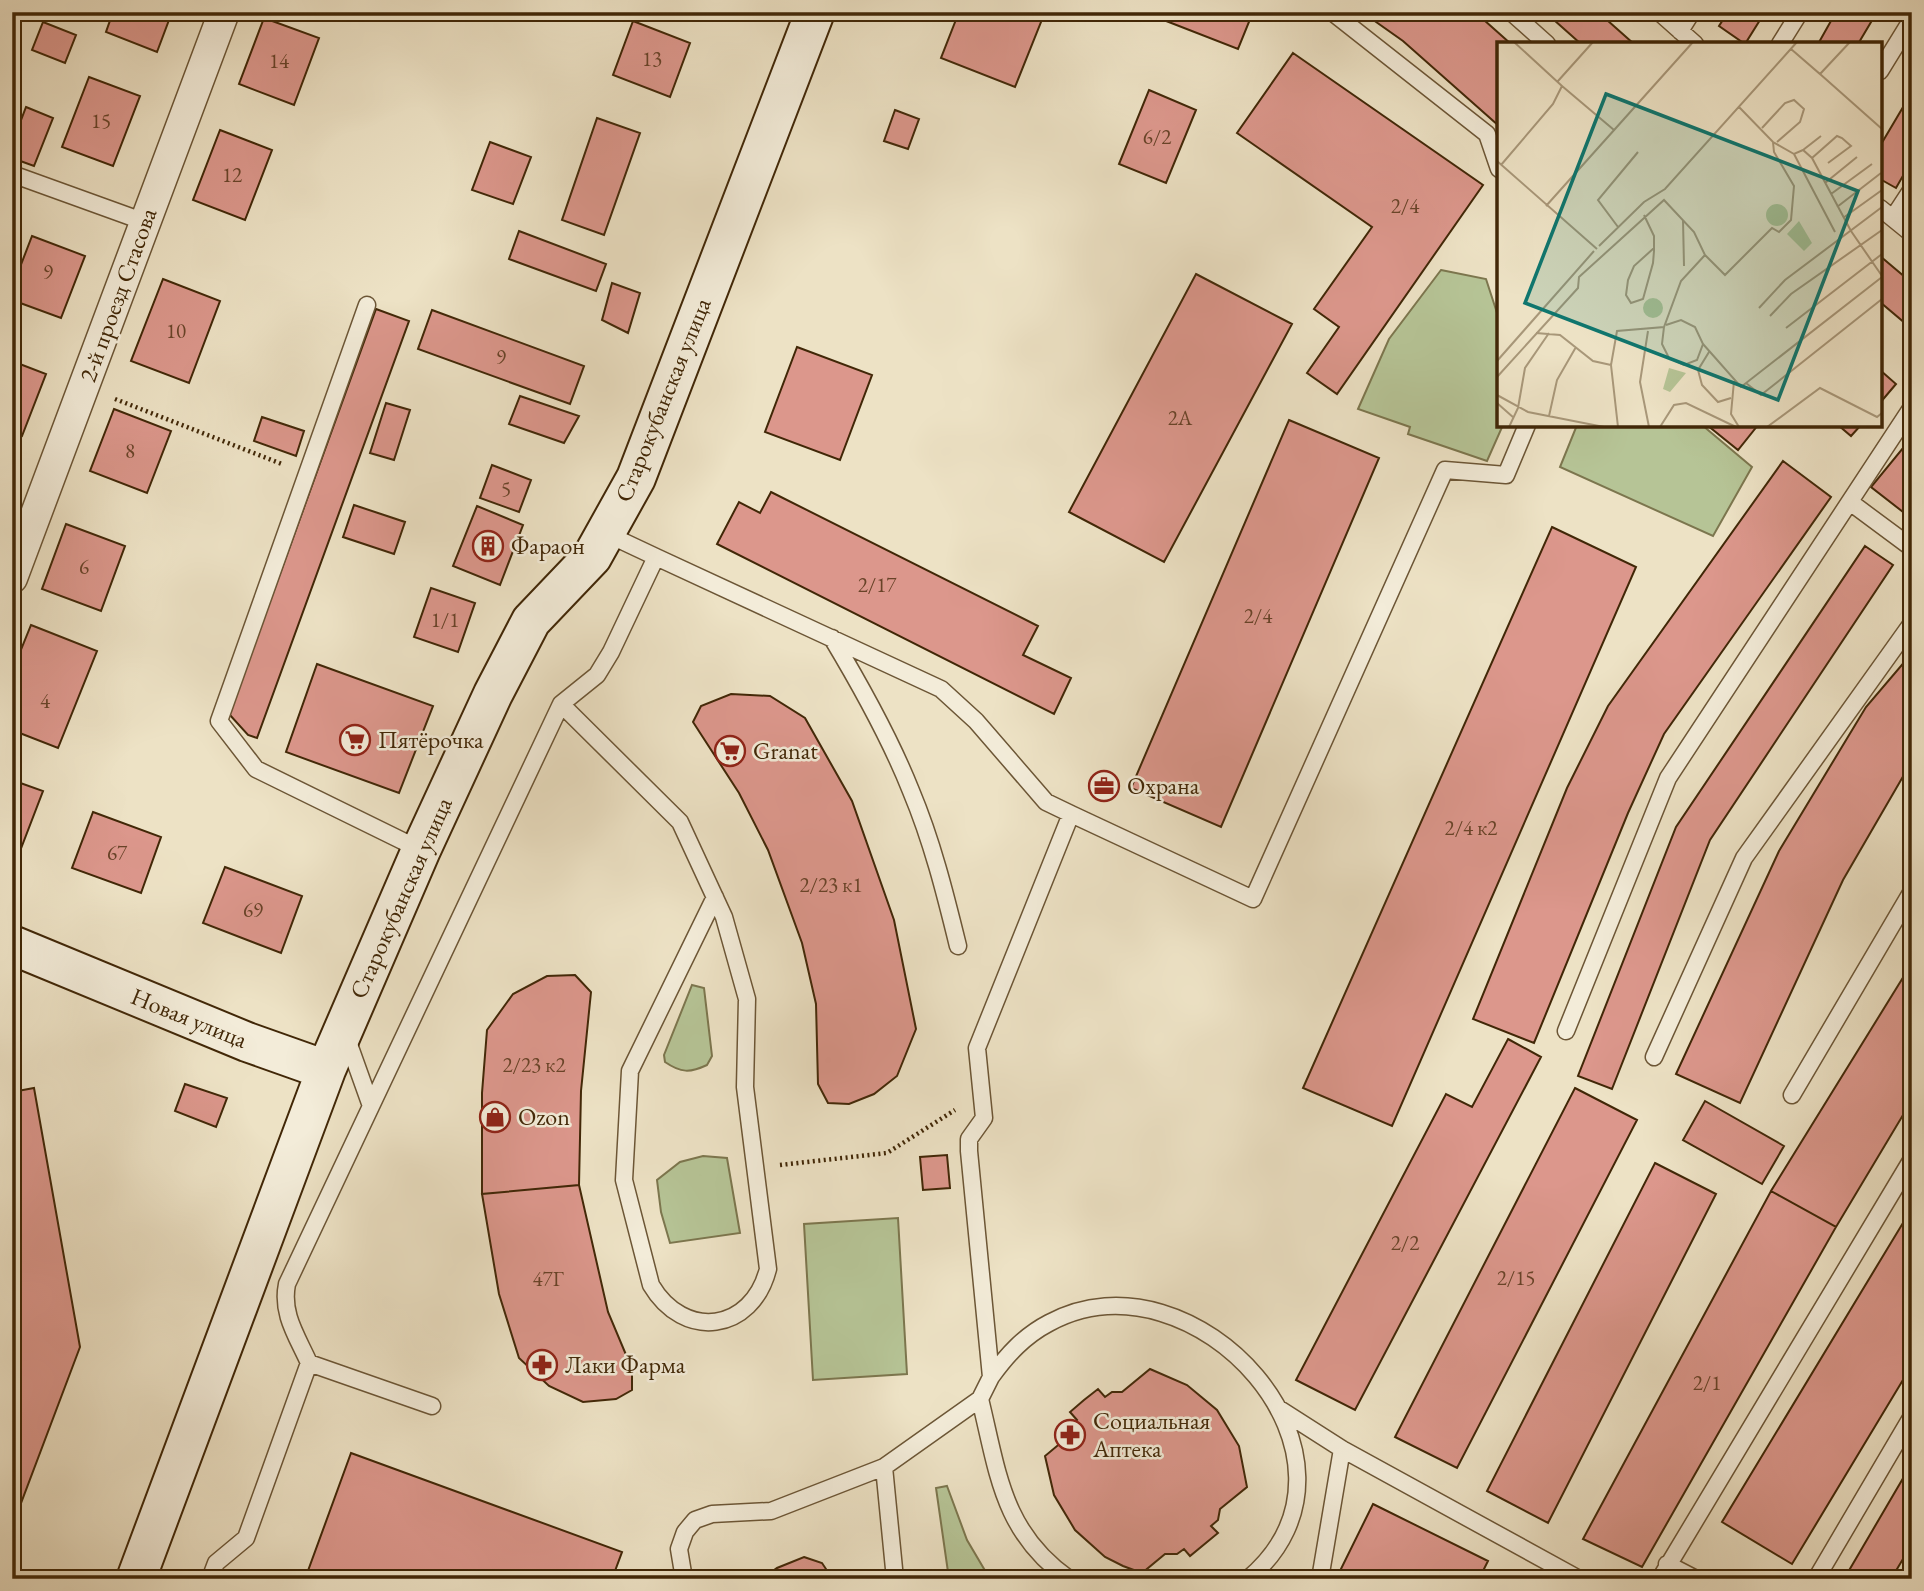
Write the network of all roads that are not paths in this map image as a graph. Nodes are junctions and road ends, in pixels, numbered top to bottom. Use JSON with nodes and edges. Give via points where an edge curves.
{"nodes":[{"id":1,"x":224,"y":12,"type":"edge"},
{"id":2,"x":815,"y":12,"type":"edge"},
{"id":3,"x":1332,"y":12,"type":"edge"},
{"id":4,"x":1511,"y":12,"type":"edge"},
{"id":5,"x":1659,"y":12,"type":"edge"},
{"id":6,"x":1692,"y":12,"type":"edge"},
{"id":7,"x":1800,"y":12,"type":"edge"},
{"id":8,"x":1912,"y":19,"type":"edge"},
{"id":9,"x":1681,"y":31,"type":"junction"},
{"id":10,"x":1545,"y":42,"type":"edge"},
{"id":11,"x":1693,"y":42,"type":"edge"},
{"id":12,"x":1781,"y":42,"type":"edge"},
{"id":13,"x":1882,"y":68,"type":"edge"},
{"id":14,"x":1497,"y":163,"type":"edge"},
{"id":15,"x":12,"y":174,"type":"edge"},
{"id":16,"x":1912,"y":189,"type":"edge"},
{"id":17,"x":1886,"y":213,"type":"edge"},
{"id":18,"x":145,"y":222,"type":"junction"},
{"id":19,"x":1912,"y":234,"type":"edge"},
{"id":20,"x":367,"y":305,"type":"dead end"},
{"id":21,"x":1912,"y":407,"type":"edge"},
{"id":22,"x":1526,"y":427,"type":"edge"},
{"id":23,"x":1850,"y":502,"type":"junction"},
{"id":24,"x":605,"y":533,"type":"junction"},
{"id":25,"x":1912,"y":548,"type":"edge"},
{"id":26,"x":656,"y":557,"type":"junction"},
{"id":27,"x":12,"y":578,"type":"edge"},
{"id":28,"x":1912,"y":623,"type":"edge"},
{"id":29,"x":832,"y":638,"type":"junction"},
{"id":30,"x":561,"y":704,"type":"junction"},
{"id":31,"x":1071,"y":814,"type":"junction"},
{"id":32,"x":421,"y":850,"type":"junction"},
{"id":33,"x":1912,"y":891,"type":"edge"},
{"id":34,"x":715,"y":897,"type":"junction"},
{"id":35,"x":12,"y":945,"type":"edge"},
{"id":36,"x":958,"y":946,"type":"dead end"},
{"id":37,"x":344,"y":1030,"type":"junction"},
{"id":38,"x":1566,"y":1031,"type":"dead end"},
{"id":39,"x":1654,"y":1057,"type":"dead end"},
{"id":40,"x":326,"y":1070,"type":"junction"},
{"id":41,"x":1792,"y":1095,"type":"dead end"},
{"id":42,"x":371,"y":1106,"type":"junction"},
{"id":43,"x":1912,"y":1159,"type":"edge"},
{"id":44,"x":309,"y":1363,"type":"junction"},
{"id":45,"x":991,"y":1377,"type":"junction"},
{"id":46,"x":981,"y":1399,"type":"junction"},
{"id":47,"x":432,"y":1406,"type":"dead end"},
{"id":48,"x":1281,"y":1410,"type":"junction"},
{"id":49,"x":1912,"y":1416,"type":"edge"},
{"id":50,"x":1342,"y":1449,"type":"junction"},
{"id":51,"x":884,"y":1467,"type":"junction"},
{"id":52,"x":1663,"y":1572,"type":"edge"},
{"id":53,"x":136,"y":1579,"type":"edge"},
{"id":54,"x":210,"y":1579,"type":"edge"},
{"id":55,"x":684,"y":1579,"type":"edge"},
{"id":56,"x":895,"y":1579,"type":"edge"},
{"id":57,"x":1069,"y":1579,"type":"edge"},
{"id":58,"x":1248,"y":1579,"type":"edge"},
{"id":59,"x":1320,"y":1579,"type":"edge"},
{"id":60,"x":1579,"y":1579,"type":"edge"},
{"id":61,"x":1696,"y":1579,"type":"edge"},
{"id":62,"x":1816,"y":1579,"type":"edge"}],
"edges":[{"from":1,"to":18,"type":"street","name":"2-й проезд Стасова"},
{"from":2,"to":24,"type":"street","name":"Старокубанская улица","via":[[636,478]]},
{"from":3,"to":14,"type":"lane","via":[[1487,134]]},
{"from":4,"to":10,"type":"lane"},
{"from":5,"to":9,"type":"lane"},
{"from":6,"to":9,"type":"lane"},
{"from":7,"to":12,"type":"lane"},
{"from":8,"to":13,"type":"lane"},
{"from":9,"to":11,"type":"lane"},
{"from":15,"to":18,"type":"lane"},
{"from":16,"to":17,"type":"lane"},
{"from":17,"to":19,"type":"lane"},
{"from":18,"to":27,"type":"street","name":"2-й проезд Стасова"},
{"from":20,"to":32,"type":"lane","via":[[219,721],[256,768]]},
{"from":21,"to":23,"type":"lane"},
{"from":22,"to":31,"type":"lane","via":[[1506,475],[1445,470],[1253,899]]},
{"from":23,"to":25,"type":"lane"},
{"from":23,"to":38,"type":"lane","via":[[1668,778]]},
{"from":24,"to":26,"type":"lane"},
{"from":24,"to":32,"type":"street","name":"Старокубанская улица","via":[[592,557],[531,621]]},
{"from":26,"to":29,"type":"lane"},
{"from":26,"to":30,"type":"lane","via":[[597,675]]},
{"from":28,"to":39,"type":"lane","via":[[1744,858]]},
{"from":29,"to":31,"type":"lane","via":[[941,689],[976,721],[1046,802]]},
{"from":29,"to":36,"type":"lane","via":[[912,792]]},
{"from":30,"to":34,"type":"lane","via":[[680,822]]},
{"from":30,"to":42,"type":"lane"},
{"from":31,"to":45,"type":"lane","via":[[976,1048],[984,1118],[969,1139],[969,1151]]},
{"from":32,"to":37,"type":"street","name":"Старокубанская улица"},
{"from":33,"to":41,"type":"lane"},
{"from":34,"to":34,"type":"lane","via":[[747,999],[745,1087],[768,1269],[757,1298],[732,1318],[700,1322],[685,1318],[659,1299],[651,1285],[624,1180],[630,1071]]},
{"from":35,"to":40,"type":"street","name":"Новая улица"},
{"from":37,"to":40,"type":"street"},
{"from":37,"to":42,"type":"lane"},
{"from":40,"to":53,"type":"street"},
{"from":42,"to":44,"type":"lane","via":[[287,1284],[288,1317]]},
{"from":43,"to":52,"type":"lane"},
{"from":44,"to":47,"type":"lane"},
{"from":44,"to":54,"type":"lane","via":[[246,1538],[216,1563]]},
{"from":45,"to":46,"type":"lane"},
{"from":45,"to":48,"type":"lane","via":[[1008,1354],[1050,1322],[1097,1307],[1143,1308],[1215,1338],[1240,1357]]},
{"from":46,"to":51,"type":"lane"},
{"from":46,"to":57,"type":"lane","via":[[1013,1518],[1046,1561]]},
{"from":48,"to":50,"type":"lane"},
{"from":48,"to":58,"type":"lane","via":[[1296,1458],[1293,1508],[1273,1552]]},
{"from":49,"to":62,"type":"lane"},
{"from":50,"to":59,"type":"lane"},
{"from":50,"to":60,"type":"lane"},
{"from":51,"to":55,"type":"lane","via":[[771,1510],[712,1514],[695,1520],[679,1549]]},
{"from":51,"to":56,"type":"lane"},
{"from":52,"to":61,"type":"lane"}]}
